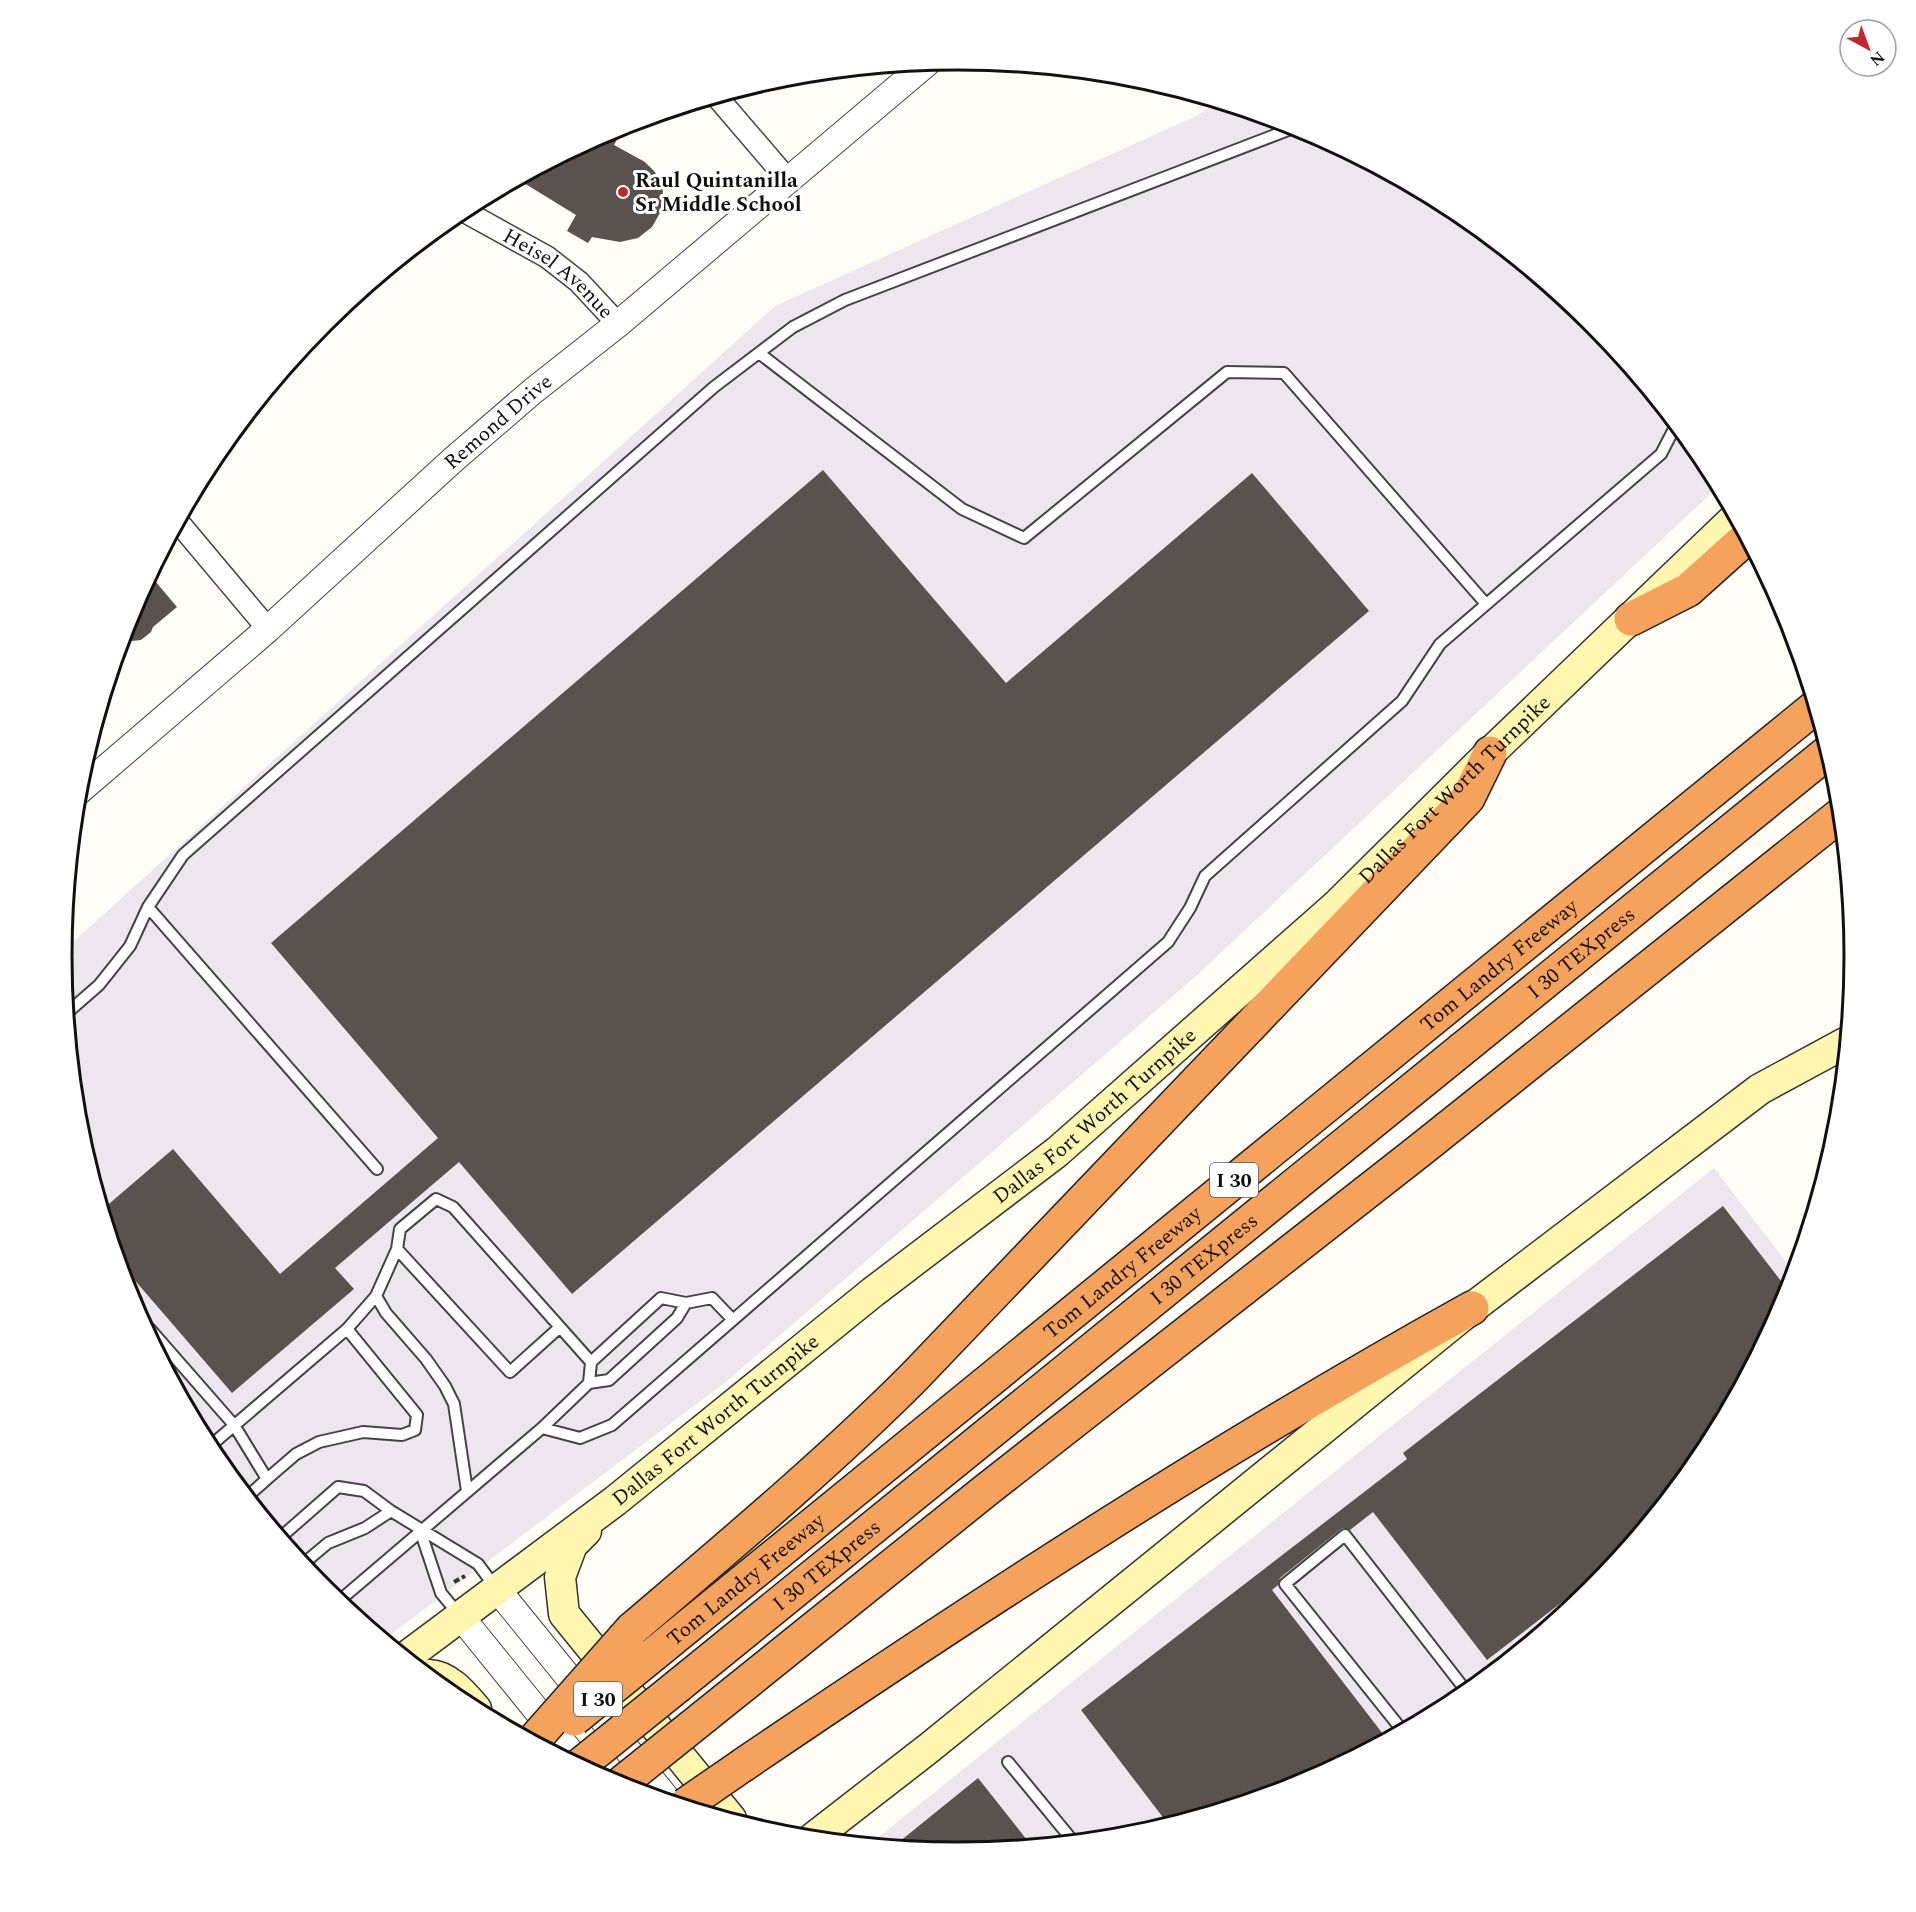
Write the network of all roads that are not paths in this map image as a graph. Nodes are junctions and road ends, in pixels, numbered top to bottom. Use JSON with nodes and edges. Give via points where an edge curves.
{"nodes":[{"id":1,"x":917,"y":71,"type":"edge"},
{"id":2,"x":722,"y":103,"type":"edge"},
{"id":3,"x":1282,"y":132,"type":"edge"},
{"id":4,"x":789,"y":181,"type":"junction"},
{"id":5,"x":473,"y":216,"type":"edge"},
{"id":6,"x":618,"y":324,"type":"junction"},
{"id":7,"x":759,"y":353,"type":"junction"},
{"id":8,"x":1672,"y":433,"type":"edge"},
{"id":9,"x":1730,"y":523,"type":"edge"},
{"id":10,"x":183,"y":529,"type":"edge"},
{"id":11,"x":1741,"y":543,"type":"edge"},
{"id":12,"x":1486,"y":604,"type":"junction"},
{"id":13,"x":1631,"y":620,"type":"junction"},
{"id":14,"x":268,"y":629,"type":"junction"},
{"id":15,"x":1809,"y":713,"type":"edge"},
{"id":16,"x":1490,"y":753,"type":"junction"},
{"id":17,"x":1820,"y":758,"type":"edge"},
{"id":18,"x":90,"y":781,"type":"edge"},
{"id":19,"x":1833,"y":821,"type":"edge"},
{"id":20,"x":148,"y":907,"type":"junction"},
{"id":21,"x":74,"y":1007,"type":"edge"},
{"id":22,"x":1839,"y":1046,"type":"edge"},
{"id":23,"x":377,"y":1169,"type":"dead end"},
{"id":24,"x":397,"y":1249,"type":"junction"},
{"id":25,"x":376,"y":1296,"type":"junction"},
{"id":26,"x":686,"y":1303,"type":"junction"},
{"id":27,"x":1472,"y":1308,"type":"junction"},
{"id":28,"x":733,"y":1320,"type":"junction"},
{"id":29,"x":560,"y":1327,"type":"junction"},
{"id":30,"x":347,"y":1329,"type":"junction"},
{"id":31,"x":161,"y":1342,"type":"edge"},
{"id":32,"x":591,"y":1362,"type":"junction"},
{"id":33,"x":589,"y":1383,"type":"junction"},
{"id":34,"x":234,"y":1425,"type":"junction"},
{"id":35,"x":542,"y":1428,"type":"junction"},
{"id":36,"x":217,"y":1440,"type":"edge"},
{"id":37,"x":267,"y":1479,"type":"junction"},
{"id":38,"x":467,"y":1491,"type":"junction"},
{"id":39,"x":253,"y":1492,"type":"edge"},
{"id":40,"x":615,"y":1501,"type":"junction"},
{"id":41,"x":391,"y":1511,"type":"junction"},
{"id":42,"x":420,"y":1530,"type":"junction"},
{"id":43,"x":286,"y":1533,"type":"edge"},
{"id":44,"x":310,"y":1559,"type":"edge"},
{"id":45,"x":498,"y":1589,"type":"junction"},
{"id":46,"x":346,"y":1595,"type":"edge"},
{"id":47,"x":461,"y":1617,"type":"junction"},
{"id":48,"x":412,"y":1653,"type":"edge"},
{"id":49,"x":1461,"y":1684,"type":"edge"},
{"id":50,"x":1398,"y":1725,"type":"edge"},
{"id":51,"x":538,"y":1735,"type":"edge"},
{"id":52,"x":548,"y":1741,"type":"edge"},
{"id":53,"x":569,"y":1751,"type":"edge"},
{"id":54,"x":587,"y":1759,"type":"edge"},
{"id":55,"x":1008,"y":1762,"type":"dead end"},
{"id":56,"x":628,"y":1778,"type":"edge"},
{"id":57,"x":660,"y":1790,"type":"edge"},
{"id":58,"x":692,"y":1801,"type":"edge"},
{"id":59,"x":722,"y":1809,"type":"edge"},
{"id":60,"x":819,"y":1830,"type":"edge"},
{"id":61,"x":1068,"y":1835,"type":"edge"}],
"edges":[{"from":1,"to":4,"type":"street","name":"Remond Drive"},
{"from":2,"to":4,"type":"street"},
{"from":3,"to":7,"type":"lane","via":[[845,300],[793,327]]},
{"from":4,"to":6,"type":"street","name":"Remond Drive"},
{"from":5,"to":6,"type":"street","name":"Heisel Avenue","via":[[547,257],[579,282]]},
{"from":6,"to":14,"type":"street","name":"Remond Drive","via":[[454,459]]},
{"from":7,"to":12,"type":"lane","via":[[962,509],[1024,538],[1227,372],[1284,373]]},
{"from":7,"to":20,"type":"lane","via":[[714,387],[183,855]]},
{"from":8,"to":12,"type":"lane","via":[[1661,454]]},
{"from":9,"to":13,"type":"main road","name":"Dallas Fort Worth Turnpike"},
{"from":10,"to":14,"type":"street"},
{"from":11,"to":13,"type":"highway","via":[[1688,590]]},
{"from":12,"to":28,"type":"lane","via":[[1440,644],[1402,701],[1205,876],[1168,942]]},
{"from":13,"to":16,"type":"main road","name":"Dallas Fort Worth Turnpike"},
{"from":14,"to":18,"type":"street","name":"Remond Drive"},
{"from":15,"to":52,"type":"highway","name":"Tom Landry Freeway","number":"I 30","bridge":true},
{"from":16,"to":40,"type":"main road","name":"Dallas Fort Worth Turnpike","via":[[1338,904],[1057,1152],[873,1292]]},
{"from":16,"to":51,"type":"highway","bridge":true,"via":[[1468,798],[914,1377],[810,1476],[632,1629]]},
{"from":17,"to":54,"type":"highway","name":"I 30 TEXpress","bridge":true},
{"from":19,"to":56,"type":"highway","bridge":true},
{"from":20,"to":21,"type":"lane","via":[[130,946],[99,985]]},
{"from":20,"to":23,"type":"lane"},
{"from":22,"to":27,"type":"main road","via":[[1760,1089]]},
{"from":24,"to":25,"type":"lane"},
{"from":24,"to":29,"type":"lane","via":[[510,1372]]},
{"from":24,"to":29,"type":"lane","via":[[400,1229],[436,1199],[453,1207]]},
{"from":25,"to":30,"type":"lane"},
{"from":25,"to":38,"type":"lane","via":[[450,1395]]},
{"from":26,"to":28,"type":"lane","via":[[712,1298]]},
{"from":26,"to":32,"type":"lane","via":[[661,1298]]},
{"from":26,"to":33,"type":"lane","via":[[676,1318],[609,1380]]},
{"from":27,"to":58,"type":"highway","bridge":true,"via":[[1360,1370],[1025,1577]]},
{"from":27,"to":60,"type":"main road","via":[[937,1741]]},
{"from":28,"to":35,"type":"lane","via":[[612,1425],[580,1438]]},
{"from":29,"to":32,"type":"lane"},
{"from":30,"to":34,"type":"lane"},
{"from":30,"to":37,"type":"lane","via":[[417,1415],[415,1430],[402,1435],[363,1432],[319,1442],[296,1454]]},
{"from":31,"to":34,"type":"lane"},
{"from":32,"to":33,"type":"lane"},
{"from":33,"to":35,"type":"lane"},
{"from":34,"to":36,"type":"lane"},
{"from":34,"to":37,"type":"lane"},
{"from":35,"to":38,"type":"lane"},
{"from":37,"to":39,"type":"lane"},
{"from":38,"to":42,"type":"lane"},
{"from":40,"to":45,"type":"main road","name":"Dallas Fort Worth Turnpike"},
{"from":40,"to":59,"type":"main road","via":[[572,1545],[560,1577],[564,1614]]},
{"from":41,"to":42,"type":"lane"},
{"from":41,"to":43,"type":"lane","via":[[364,1491],[338,1487]]},
{"from":41,"to":44,"type":"lane","via":[[328,1544]]},
{"from":42,"to":45,"type":"lane","via":[[478,1564]]},
{"from":42,"to":46,"type":"lane"},
{"from":42,"to":47,"type":"lane","via":[[441,1593]]},
{"from":45,"to":47,"type":"main road","name":"Dallas Fort Worth Turnpike"},
{"from":45,"to":57,"type":"street"},
{"from":47,"to":48,"type":"main road","name":"Dallas Fort Worth Turnpike"},
{"from":47,"to":53,"type":"street"},
{"from":49,"to":50,"type":"lane","via":[[1345,1535],[1286,1584]]},
{"from":55,"to":61,"type":"lane"}]}
